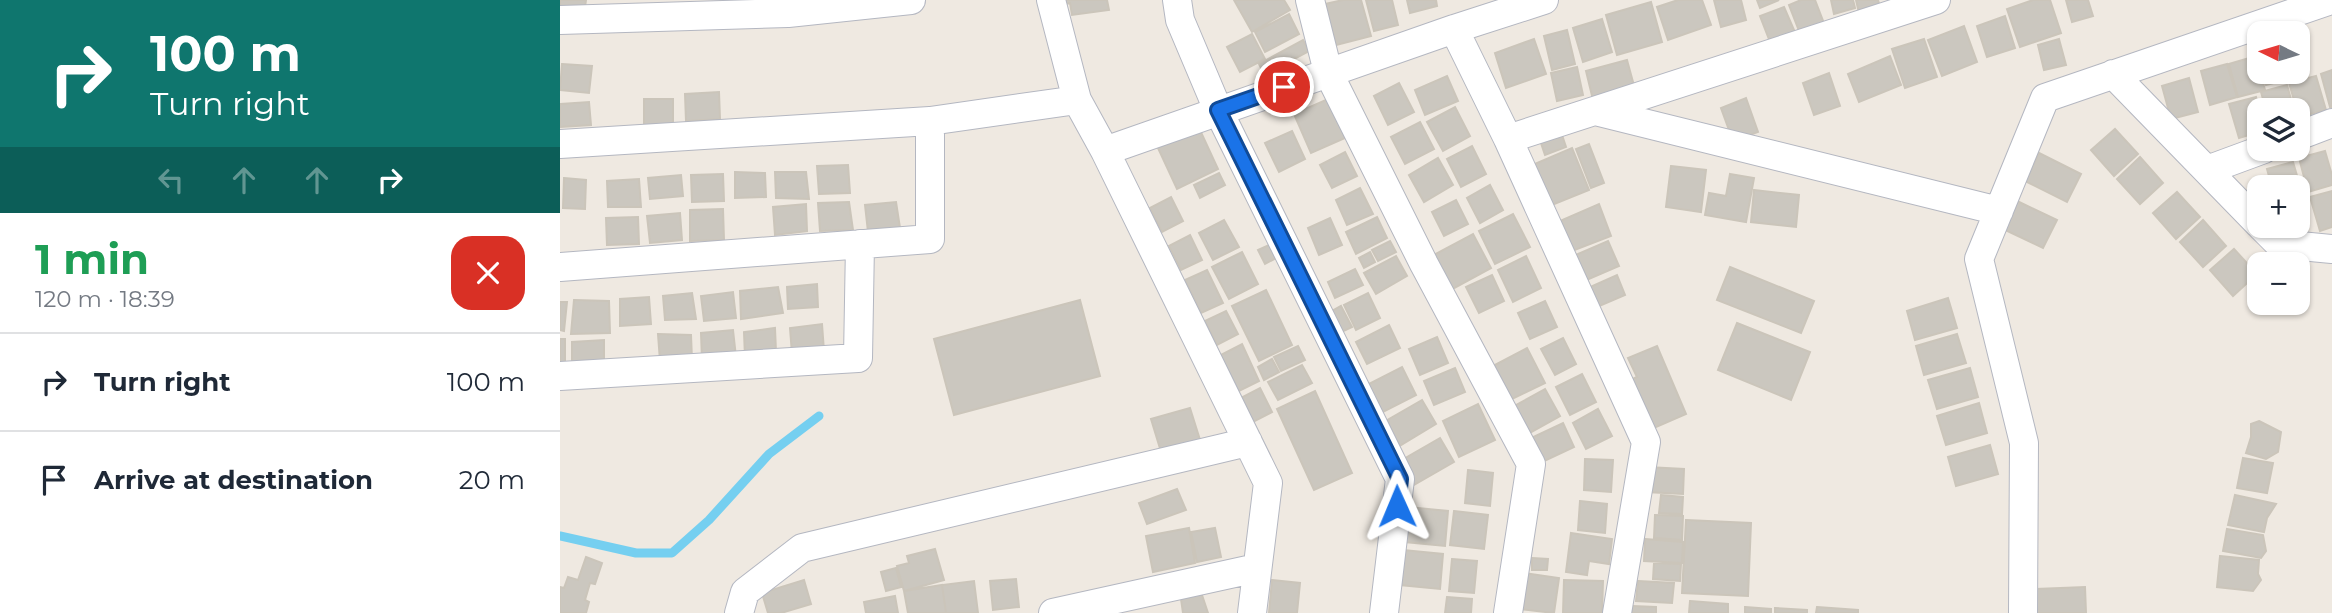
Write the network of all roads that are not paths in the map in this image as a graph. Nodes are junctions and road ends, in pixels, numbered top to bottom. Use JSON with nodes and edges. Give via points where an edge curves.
{"nodes":[{"id":1,"x":911,"y":0,"type":"edge"},
{"id":2,"x":1051,"y":0,"type":"edge"},
{"id":3,"x":1177,"y":0,"type":"edge"},
{"id":4,"x":1310,"y":0,"type":"edge"},
{"id":5,"x":1544,"y":0,"type":"edge"},
{"id":6,"x":1936,"y":0,"type":"edge"},
{"id":7,"x":2331,"y":0,"type":"edge"},
{"id":8,"x":560,"y":20,"type":"edge"},
{"id":9,"x":1454,"y":29,"type":"junction"},
{"id":10,"x":1328,"y":72,"type":"junction"},
{"id":11,"x":2113,"y":74,"type":"junction"},
{"id":12,"x":1077,"y":100,"type":"junction"},
{"id":13,"x":1218,"y":110,"type":"junction"},
{"id":14,"x":1595,"y":111,"type":"junction"},
{"id":15,"x":930,"y":121,"type":"junction"},
{"id":16,"x":2332,"y":123,"type":"edge"},
{"id":17,"x":2310,"y":131,"type":"edge"},
{"id":18,"x":1508,"y":139,"type":"junction"},
{"id":19,"x":560,"y":144,"type":"edge"},
{"id":20,"x":1105,"y":151,"type":"junction"},
{"id":21,"x":2247,"y":155,"type":"edge"},
{"id":22,"x":2207,"y":170,"type":"junction"},
{"id":23,"x":1999,"y":211,"type":"junction"},
{"id":24,"x":2247,"y":212,"type":"edge"},
{"id":25,"x":2273,"y":238,"type":"edge"},
{"id":26,"x":860,"y":244,"type":"junction"},
{"id":27,"x":2332,"y":248,"type":"edge"},
{"id":28,"x":560,"y":267,"type":"edge"},
{"id":29,"x":560,"y":376,"type":"edge"},
{"id":30,"x":1248,"y":442,"type":"junction"},
{"id":31,"x":1257,"y":568,"type":"junction"},
{"id":32,"x":739,"y":613,"type":"edge"},
{"id":33,"x":1053,"y":613,"type":"edge"},
{"id":34,"x":1252,"y":613,"type":"edge"},
{"id":35,"x":1384,"y":613,"type":"edge"},
{"id":36,"x":1508,"y":613,"type":"edge"},
{"id":37,"x":1617,"y":613,"type":"edge"},
{"id":38,"x":2023,"y":613,"type":"edge"}],
"edges":[{"from":1,"to":8,"type":"street","via":[[788,13]]},
{"from":2,"to":12,"type":"street"},
{"from":3,"to":13,"type":"street","via":[[1180,20]]},
{"from":4,"to":10,"type":"street"},
{"from":5,"to":9,"type":"street"},
{"from":6,"to":14,"type":"street"},
{"from":7,"to":11,"type":"street"},
{"from":9,"to":10,"type":"street"},
{"from":9,"to":18,"type":"street"},
{"from":10,"to":13,"type":"street"},
{"from":10,"to":36,"type":"street","via":[[1531,464]]},
{"from":11,"to":22,"type":"street"},
{"from":11,"to":23,"type":"street","via":[[2045,98]]},
{"from":12,"to":15,"type":"street"},
{"from":12,"to":20,"type":"street"},
{"from":13,"to":20,"type":"street"},
{"from":13,"to":35,"type":"street","via":[[1400,479]]},
{"from":14,"to":18,"type":"street"},
{"from":14,"to":23,"type":"street"},
{"from":15,"to":19,"type":"street"},
{"from":15,"to":26,"type":"street","via":[[930,239]]},
{"from":16,"to":17,"type":"street"},
{"from":18,"to":37,"type":"street","via":[[1646,442]]},
{"from":20,"to":30,"type":"street"},
{"from":21,"to":22,"type":"street"},
{"from":22,"to":24,"type":"street"},
{"from":23,"to":38,"type":"street","via":[[1979,259],[2024,443]]},
{"from":25,"to":27,"type":"street","via":[[2279,244]]},
{"from":26,"to":28,"type":"street"},
{"from":26,"to":29,"type":"street","via":[[858,358]]},
{"from":30,"to":31,"type":"street","via":[[1268,483]]},
{"from":30,"to":32,"type":"street","via":[[802,548],[745,592]]},
{"from":31,"to":33,"type":"street"},
{"from":31,"to":34,"type":"street"}]}
